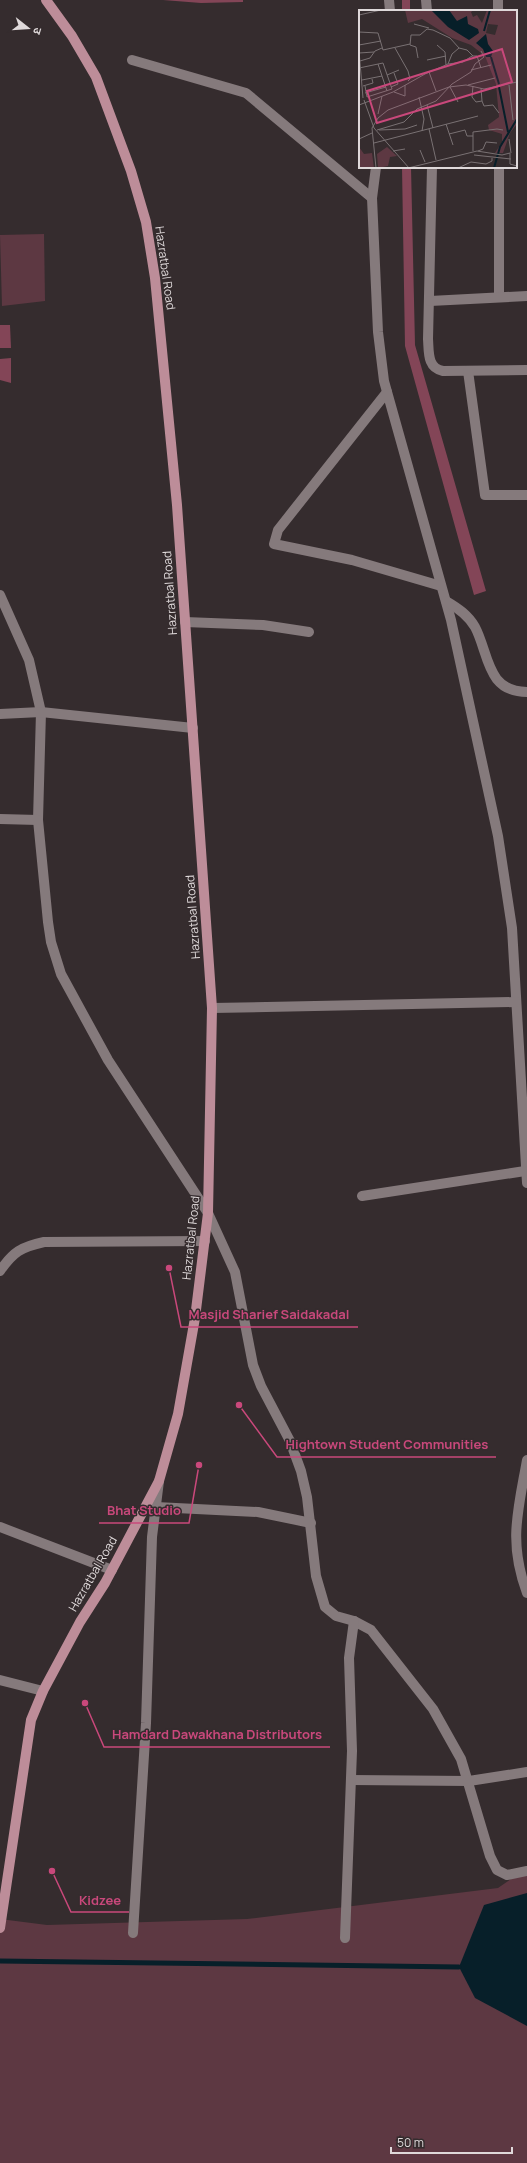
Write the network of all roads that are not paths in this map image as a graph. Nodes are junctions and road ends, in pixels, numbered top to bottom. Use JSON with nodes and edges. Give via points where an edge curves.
{"nodes":[{"id":1,"x":46,"y":0,"type":"edge"},
{"id":2,"x":389,"y":0,"type":"edge"},
{"id":3,"x":426,"y":0,"type":"edge"},
{"id":4,"x":390,"y":10,"type":"edge"},
{"id":5,"x":427,"y":10,"type":"edge"},
{"id":6,"x":132,"y":60,"type":"dead end"},
{"id":7,"x":376,"y":168,"type":"edge"},
{"id":8,"x":432,"y":168,"type":"edge"},
{"id":9,"x":498,"y":168,"type":"edge"},
{"id":10,"x":372,"y":198,"type":"junction"},
{"id":11,"x":527,"y":296,"type":"edge"},
{"id":12,"x":499,"y":297,"type":"junction"},
{"id":13,"x":430,"y":301,"type":"junction"},
{"id":14,"x":527,"y":370,"type":"edge"},
{"id":15,"x":468,"y":371,"type":"junction"},
{"id":16,"x":387,"y":392,"type":"junction"},
{"id":17,"x":527,"y":495,"type":"edge"},
{"id":18,"x":441,"y":586,"type":"junction"},
{"id":19,"x":0,"y":595,"type":"edge"},
{"id":20,"x":446,"y":601,"type":"junction"},
{"id":21,"x":185,"y":622,"type":"junction"},
{"id":22,"x":309,"y":632,"type":"dead end"},
{"id":23,"x":527,"y":692,"type":"edge"},
{"id":24,"x":41,"y":712,"type":"junction"},
{"id":25,"x":0,"y":714,"type":"edge"},
{"id":26,"x":192,"y":728,"type":"junction"},
{"id":27,"x":0,"y":820,"type":"edge"},
{"id":28,"x":38,"y":820,"type":"junction"},
{"id":29,"x":516,"y":1002,"type":"junction"},
{"id":30,"x":212,"y":1008,"type":"junction"},
{"id":31,"x":525,"y":1171,"type":"junction"},
{"id":32,"x":527,"y":1183,"type":"edge"},
{"id":33,"x":362,"y":1196,"type":"dead end"},
{"id":34,"x":208,"y":1213,"type":"junction"},
{"id":35,"x":205,"y":1241,"type":"junction"},
{"id":36,"x":0,"y":1271,"type":"edge"},
{"id":37,"x":527,"y":1460,"type":"edge"},
{"id":38,"x":159,"y":1481,"type":"junction"},
{"id":39,"x":156,"y":1507,"type":"junction"},
{"id":40,"x":311,"y":1523,"type":"junction"},
{"id":41,"x":0,"y":1527,"type":"edge"},
{"id":42,"x":112,"y":1570,"type":"junction"},
{"id":43,"x":527,"y":1593,"type":"edge"},
{"id":44,"x":354,"y":1621,"type":"junction"},
{"id":45,"x":0,"y":1680,"type":"edge"},
{"id":46,"x":43,"y":1691,"type":"junction"},
{"id":47,"x":527,"y":1772,"type":"edge"},
{"id":48,"x":351,"y":1780,"type":"junction"},
{"id":49,"x":469,"y":1781,"type":"junction"},
{"id":50,"x":527,"y":1871,"type":"edge"},
{"id":51,"x":0,"y":1928,"type":"edge"},
{"id":52,"x":133,"y":1933,"type":"dead end"},
{"id":53,"x":344,"y":1938,"type":"dead end"}],
"edges":[{"from":1,"to":21,"type":"main road","name":"Hazratbal Road","via":[[72,36],[96,78],[131,171],[146,222],[155,278],[177,505]]},
{"from":2,"to":4,"type":"street"},
{"from":3,"to":5,"type":"street"},
{"from":6,"to":10,"type":"street","via":[[246,93]]},
{"from":7,"to":10,"type":"street"},
{"from":8,"to":13,"type":"street"},
{"from":9,"to":12,"type":"street"},
{"from":10,"to":16,"type":"street","via":[[378,332]]},
{"from":11,"to":12,"type":"street"},
{"from":12,"to":13,"type":"street"},
{"from":13,"to":15,"type":"street","via":[[430,364],[443,372]]},
{"from":14,"to":15,"type":"street"},
{"from":15,"to":17,"type":"street","via":[[485,495]]},
{"from":16,"to":18,"type":"street"},
{"from":16,"to":18,"type":"street","via":[[269,543],[352,560]]},
{"from":18,"to":20,"type":"street"},
{"from":19,"to":24,"type":"street","via":[[29,660]]},
{"from":20,"to":23,"type":"street","via":[[462,611],[475,628],[492,674],[506,687]]},
{"from":20,"to":29,"type":"street","via":[[498,836],[512,928]]},
{"from":21,"to":22,"type":"street","via":[[263,625]]},
{"from":21,"to":26,"type":"main road","name":"Hazratbal Road"},
{"from":24,"to":25,"type":"street"},
{"from":24,"to":26,"type":"street"},
{"from":24,"to":28,"type":"street"},
{"from":26,"to":30,"type":"main road","name":"Hazratbal Road"},
{"from":27,"to":28,"type":"street"},
{"from":28,"to":34,"type":"street","via":[[51,942],[62,974],[108,1060]]},
{"from":29,"to":30,"type":"street"},
{"from":29,"to":31,"type":"street"},
{"from":30,"to":34,"type":"main road","name":"Hazratbal Road"},
{"from":31,"to":32,"type":"street"},
{"from":31,"to":33,"type":"street"},
{"from":34,"to":35,"type":"main road","name":"Hazratbal Road"},
{"from":34,"to":40,"type":"street","via":[[235,1272],[253,1365],[290,1441],[302,1478]]},
{"from":35,"to":36,"type":"street","via":[[44,1242],[21,1248],[8,1259]]},
{"from":35,"to":38,"type":"main road","name":"Hazratbal Road","via":[[178,1414]]},
{"from":37,"to":43,"type":"street","via":[[515,1534],[520,1574]]},
{"from":38,"to":39,"type":"street"},
{"from":38,"to":42,"type":"main road","name":"Hazratbal Road"},
{"from":39,"to":40,"type":"street","via":[[258,1512]]},
{"from":39,"to":52,"type":"street","via":[[152,1537],[146,1723]]},
{"from":40,"to":44,"type":"street","via":[[316,1576],[321,1598],[330,1613]]},
{"from":41,"to":42,"type":"street"},
{"from":42,"to":46,"type":"main road","name":"Hazratbal Road","via":[[80,1622]]},
{"from":44,"to":48,"type":"street","via":[[349,1658]]},
{"from":44,"to":49,"type":"street","via":[[371,1630],[433,1709],[461,1759]]},
{"from":45,"to":46,"type":"street"},
{"from":46,"to":51,"type":"main road","name":"Hazratbal Road","via":[[31,1720]]},
{"from":47,"to":49,"type":"street"},
{"from":48,"to":49,"type":"street"},
{"from":48,"to":53,"type":"street"},
{"from":49,"to":50,"type":"street","via":[[481,1828],[497,1870],[507,1876]]}]}
